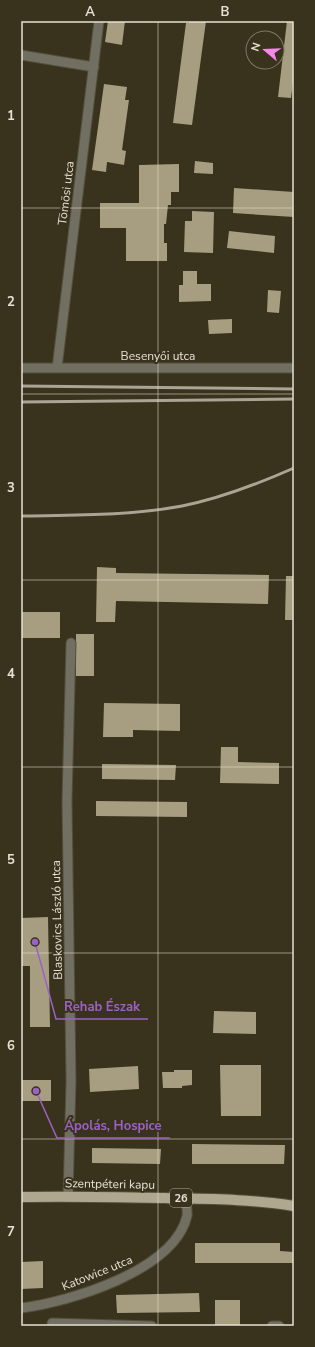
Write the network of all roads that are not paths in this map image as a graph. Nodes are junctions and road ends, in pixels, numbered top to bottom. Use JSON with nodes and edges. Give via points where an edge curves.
{"nodes":[{"id":1,"x":100,"y":21,"type":"edge"},
{"id":2,"x":21,"y":55,"type":"edge"},
{"id":3,"x":94,"y":67,"type":"junction"},
{"id":4,"x":21,"y":368,"type":"edge"},
{"id":5,"x":57,"y":368,"type":"junction"},
{"id":6,"x":294,"y":368,"type":"edge"},
{"id":7,"x":71,"y":643,"type":"dead end"},
{"id":8,"x":68,"y":1196,"type":"junction"},
{"id":9,"x":21,"y":1197,"type":"edge"},
{"id":10,"x":185,"y":1198,"type":"junction"},
{"id":11,"x":294,"y":1206,"type":"edge"},
{"id":12,"x":21,"y":1308,"type":"edge"},
{"id":13,"x":52,"y":1323,"type":"dead end"},
{"id":14,"x":152,"y":1326,"type":"edge"},
{"id":15,"x":272,"y":1326,"type":"edge"},
{"id":16,"x":279,"y":1326,"type":"edge"}],
"edges":[{"from":1,"to":3,"type":"street","name":"Tömösi utca"},
{"from":2,"to":3,"type":"street"},
{"from":3,"to":5,"type":"street","name":"Tömösi utca"},
{"from":4,"to":5,"type":"street","name":"Besenyői utca"},
{"from":5,"to":6,"type":"street","name":"Besenyői utca"},
{"from":7,"to":8,"type":"street","name":"Blaskovics László utca","via":[[67,801],[72,1080]]},
{"from":8,"to":9,"type":"main road","name":"Szentpéteri kapu","number":"26"},
{"from":8,"to":10,"type":"main road","name":"Szentpéteri kapu","number":"26"},
{"from":10,"to":11,"type":"main road","name":"Szentpéteri kapu","number":"26","via":[[263,1201]]},
{"from":10,"to":12,"type":"street","name":"Katowice utca","via":[[187,1214],[183,1226],[165,1248],[141,1269],[76,1296],[45,1305]]},
{"from":13,"to":14,"type":"street"},
{"from":15,"to":16,"type":"street"}]}
